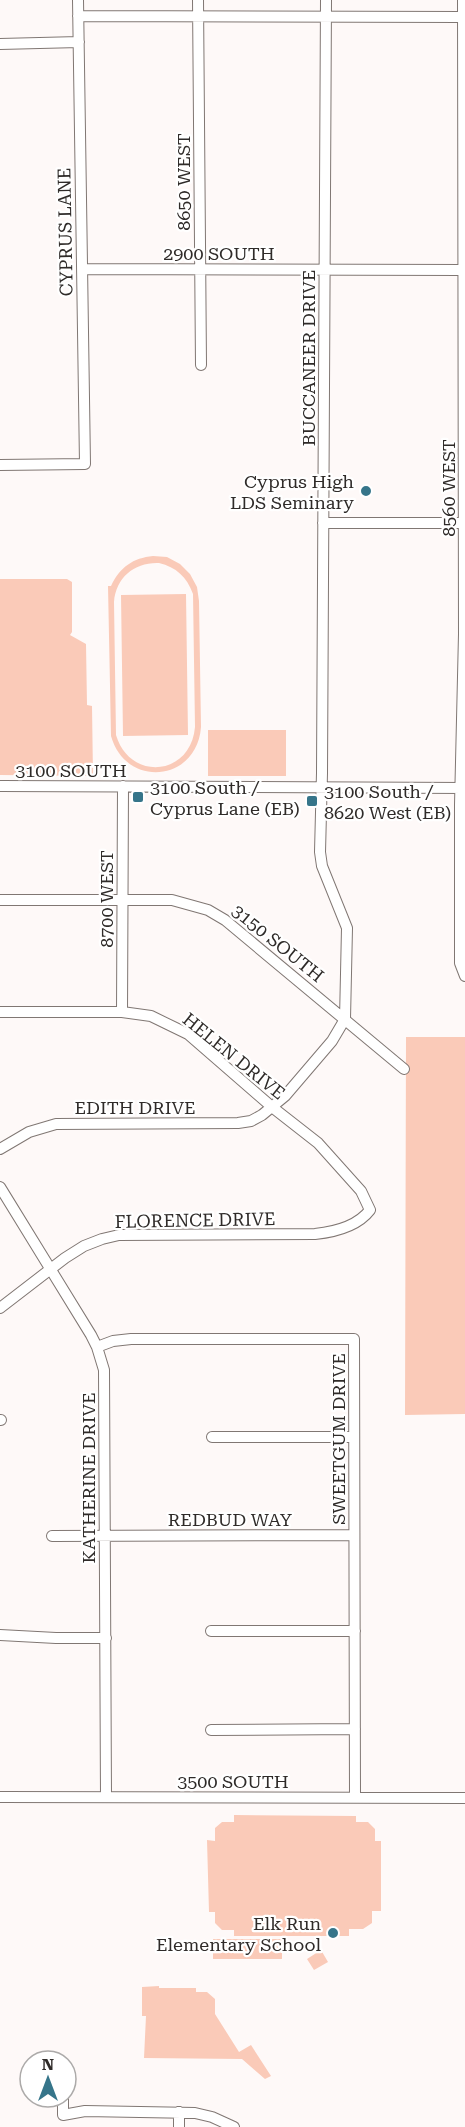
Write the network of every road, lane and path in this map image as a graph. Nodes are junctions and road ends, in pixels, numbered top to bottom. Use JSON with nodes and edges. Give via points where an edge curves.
{"nodes":[{"id":1,"x":78,"y":0,"type":"edge"},
{"id":2,"x":198,"y":0,"type":"edge"},
{"id":3,"x":326,"y":0,"type":"edge"},
{"id":4,"x":463,"y":0,"type":"edge"},
{"id":5,"x":78,"y":16,"type":"junction"},
{"id":6,"x":198,"y":17,"type":"junction"},
{"id":7,"x":326,"y":17,"type":"junction"},
{"id":8,"x":463,"y":17,"type":"junction"},
{"id":9,"x":79,"y":42,"type":"junction"},
{"id":10,"x":0,"y":44,"type":"edge"},
{"id":11,"x":464,"y":224,"type":"edge"},
{"id":12,"x":82,"y":269,"type":"junction"},
{"id":13,"x":200,"y":270,"type":"junction"},
{"id":14,"x":325,"y":270,"type":"junction"},
{"id":15,"x":464,"y":270,"type":"edge"},
{"id":16,"x":201,"y":364,"type":"dead end"},
{"id":17,"x":0,"y":465,"type":"edge"},
{"id":18,"x":323,"y":523,"type":"junction"},
{"id":19,"x":464,"y":524,"type":"edge"},
{"id":20,"x":0,"y":786,"type":"edge"},
{"id":21,"x":123,"y":786,"type":"junction"},
{"id":22,"x":322,"y":788,"type":"junction"},
{"id":23,"x":463,"y":788,"type":"edge"},
{"id":24,"x":0,"y":900,"type":"edge"},
{"id":25,"x":123,"y":900,"type":"junction"},
{"id":26,"x":464,"y":975,"type":"edge"},
{"id":27,"x":0,"y":1012,"type":"edge"},
{"id":28,"x":122,"y":1012,"type":"junction"},
{"id":29,"x":345,"y":1019,"type":"junction"},
{"id":30,"x":404,"y":1069,"type":"dead end"},
{"id":31,"x":272,"y":1107,"type":"junction"},
{"id":32,"x":0,"y":1149,"type":"edge"},
{"id":33,"x":0,"y":1187,"type":"edge"},
{"id":34,"x":370,"y":1210,"type":"joint"},
{"id":35,"x":50,"y":1269,"type":"junction"},
{"id":36,"x":0,"y":1308,"type":"edge"},
{"id":37,"x":97,"y":1347,"type":"junction"},
{"id":38,"x":212,"y":1437,"type":"dead end"},
{"id":39,"x":354,"y":1437,"type":"junction"},
{"id":40,"x":354,"y":1535,"type":"junction"},
{"id":41,"x":52,"y":1536,"type":"dead end"},
{"id":42,"x":105,"y":1536,"type":"junction"},
{"id":43,"x":211,"y":1631,"type":"dead end"},
{"id":44,"x":355,"y":1631,"type":"junction"},
{"id":45,"x":0,"y":1635,"type":"edge"},
{"id":46,"x":105,"y":1638,"type":"junction"},
{"id":47,"x":212,"y":1730,"type":"dead end"},
{"id":48,"x":355,"y":1730,"type":"junction"},
{"id":49,"x":0,"y":1797,"type":"edge"},
{"id":50,"x":106,"y":1797,"type":"junction"},
{"id":51,"x":355,"y":1797,"type":"junction"},
{"id":52,"x":465,"y":1798,"type":"edge"},
{"id":53,"x":63,"y":2109,"type":"edge"},
{"id":54,"x":179,"y":2112,"type":"junction"},
{"id":55,"x":179,"y":2127,"type":"edge"},
{"id":56,"x":234,"y":2127,"type":"edge"}],
"edges":[{"from":1,"to":5,"type":"street","name":"CYPRUS LANE"},
{"from":2,"to":6,"type":"street","name":"8650 WEST"},
{"from":3,"to":7,"type":"street","name":"BUCCANEER DRIVE"},
{"from":4,"to":8,"type":"street","name":"8560 WEST"},
{"from":5,"to":6,"type":"street"},
{"from":5,"to":9,"type":"street","name":"CYPRUS LANE"},
{"from":6,"to":7,"type":"street"},
{"from":6,"to":13,"type":"street","name":"8650 WEST"},
{"from":7,"to":8,"type":"street"},
{"from":7,"to":14,"type":"street","name":"BUCCANEER DRIVE"},
{"from":8,"to":11,"type":"street","name":"8560 WEST"},
{"from":9,"to":10,"type":"street"},
{"from":9,"to":12,"type":"street","name":"CYPRUS LANE"},
{"from":11,"to":15,"type":"street","name":"8560 WEST"},
{"from":12,"to":13,"type":"street","name":"2900 SOUTH"},
{"from":12,"to":17,"type":"street","name":"CYPRUS LANE","via":[[85,464]]},
{"from":13,"to":14,"type":"street","name":"2900 SOUTH"},
{"from":13,"to":16,"type":"street","name":"8650 WEST"},
{"from":14,"to":15,"type":"street","name":"2900 SOUTH"},
{"from":14,"to":18,"type":"street","name":"BUCCANEER DRIVE"},
{"from":15,"to":19,"type":"street","name":"8560 WEST"},
{"from":18,"to":19,"type":"street"},
{"from":18,"to":22,"type":"street","name":"BUCCANEER DRIVE"},
{"from":19,"to":23,"type":"street","name":"8560 WEST"},
{"from":20,"to":21,"type":"street","name":"3100 SOUTH"},
{"from":21,"to":22,"type":"street","name":"3100 SOUTH"},
{"from":21,"to":25,"type":"street","name":"8700 WEST"},
{"from":22,"to":23,"type":"street","name":"3100 SOUTH"},
{"from":22,"to":29,"type":"street","name":"BUCCANEER DRIVE","via":[[322,866],[347,928]]},
{"from":23,"to":26,"type":"street","name":"8560 WEST","via":[[460,963]]},
{"from":24,"to":25,"type":"street","name":"3150 SOUTH"},
{"from":25,"to":28,"type":"street","name":"8700 WEST"},
{"from":25,"to":29,"type":"street","name":"3150 SOUTH","via":[[172,900],[208,910]]},
{"from":27,"to":28,"type":"street","name":"HELEN DRIVE"},
{"from":28,"to":31,"type":"street","name":"HELEN DRIVE","via":[[151,1016],[188,1034]]},
{"from":29,"to":30,"type":"street","name":"3150 SOUTH"},
{"from":29,"to":31,"type":"street","name":"EDITH DRIVE","via":[[332,1041]]},
{"from":31,"to":32,"type":"street","name":"EDITH DRIVE","via":[[238,1124],[56,1124],[29,1132]]},
{"from":31,"to":34,"type":"street","name":"HELEN DRIVE","via":[[318,1143],[360,1191]]},
{"from":33,"to":35,"type":"street","name":"KATHERINE DRIVE"},
{"from":34,"to":35,"type":"street","name":"FLORENCE DRIVE","via":[[342,1229],[315,1234],[119,1235],[84,1246]]},
{"from":35,"to":36,"type":"street","name":"FLORENCE DRIVE"},
{"from":35,"to":37,"type":"street","name":"KATHERINE DRIVE"},
{"from":37,"to":39,"type":"street","name":"SWEETGUM DRIVE","via":[[126,1339],[354,1339]]},
{"from":37,"to":42,"type":"street","name":"KATHERINE DRIVE","via":[[105,1380]]},
{"from":38,"to":39,"type":"street"},
{"from":39,"to":40,"type":"street","name":"SWEETGUM DRIVE"},
{"from":40,"to":42,"type":"street","name":"REDBUD WAY"},
{"from":40,"to":44,"type":"street","name":"SWEETGUM DRIVE"},
{"from":41,"to":42,"type":"street","name":"REDBUD WAY"},
{"from":42,"to":46,"type":"street","name":"KATHERINE DRIVE"},
{"from":43,"to":44,"type":"street"},
{"from":44,"to":48,"type":"street","name":"SWEETGUM DRIVE"},
{"from":45,"to":46,"type":"street"},
{"from":46,"to":50,"type":"street","name":"KATHERINE DRIVE"},
{"from":47,"to":48,"type":"street"},
{"from":48,"to":51,"type":"street","name":"SWEETGUM DRIVE"},
{"from":49,"to":50,"type":"street","name":"3500 SOUTH"},
{"from":50,"to":51,"type":"street","name":"3500 SOUTH"},
{"from":51,"to":52,"type":"street","name":"3500 SOUTH"},
{"from":53,"to":54,"type":"street","via":[[63,2115],[85,2111]]},
{"from":54,"to":55,"type":"street"},
{"from":54,"to":56,"type":"street","via":[[212,2117]]}]}
